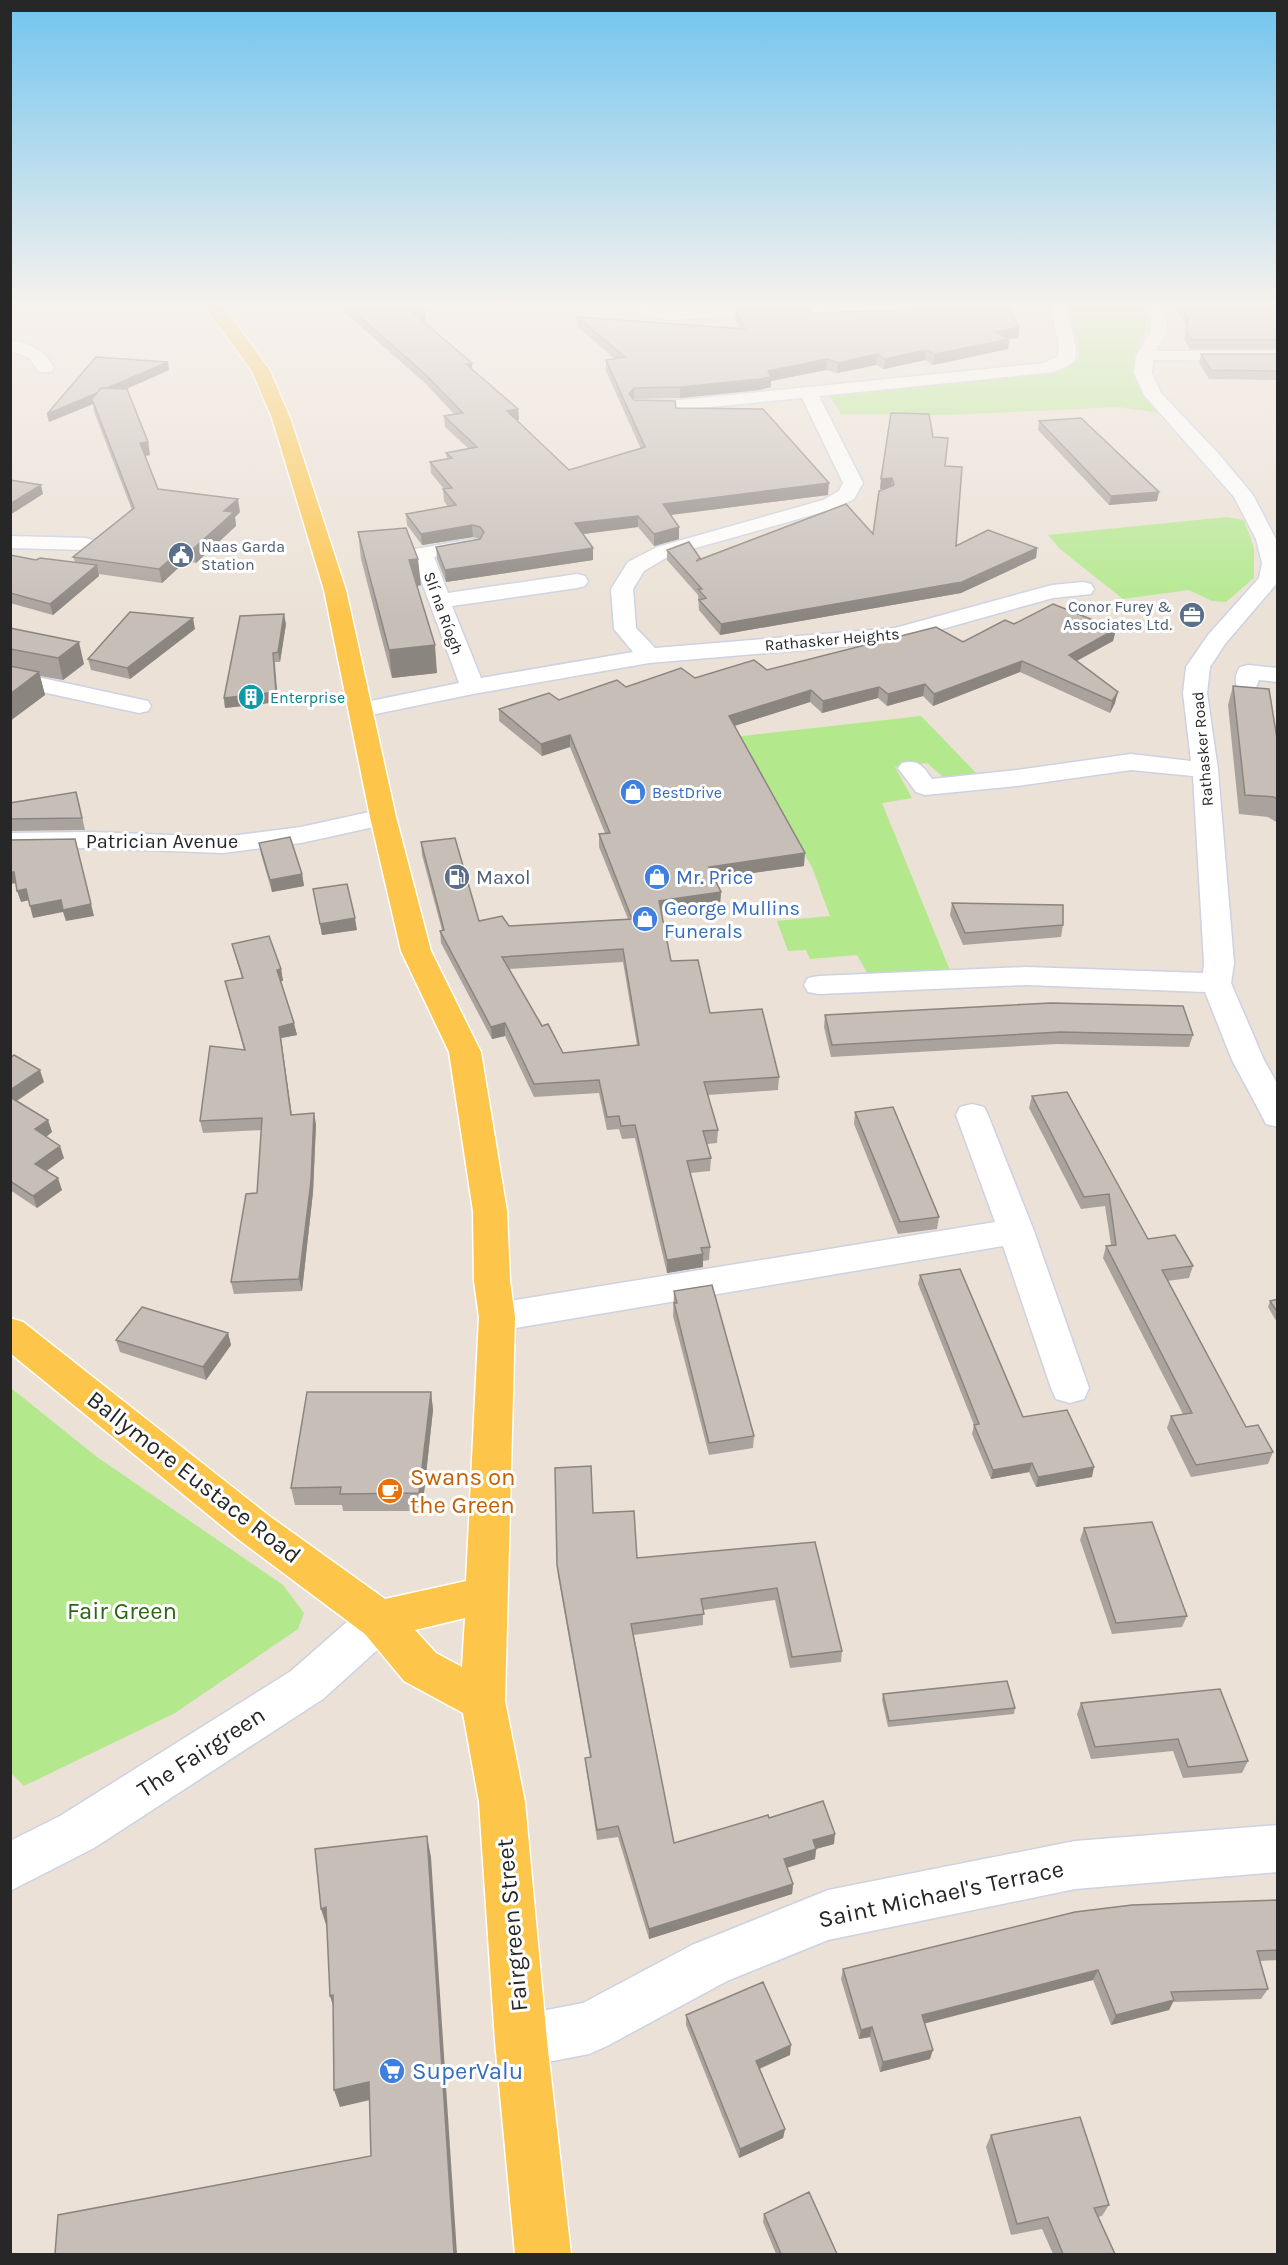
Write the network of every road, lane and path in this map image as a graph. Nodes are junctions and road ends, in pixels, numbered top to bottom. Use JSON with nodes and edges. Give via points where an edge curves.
{"nodes":[{"id":1,"x":276,"y":407,"type":"edge"},
{"id":2,"x":815,"y":407,"type":"edge"},
{"id":3,"x":1164,"y":407,"type":"edge"},
{"id":4,"x":10,"y":542,"type":"edge"},
{"id":5,"x":86,"y":544,"type":"edge"},
{"id":6,"x":472,"y":545,"type":"edge"},
{"id":7,"x":577,"y":581,"type":"dead end"},
{"id":8,"x":1083,"y":589,"type":"dead end"},
{"id":9,"x":441,"y":601,"type":"junction"},
{"id":10,"x":649,"y":656,"type":"junction"},
{"id":11,"x":1278,"y":675,"type":"edge"},
{"id":12,"x":10,"y":678,"type":"edge"},
{"id":13,"x":1247,"y":685,"type":"edge"},
{"id":14,"x":473,"y":687,"type":"junction"},
{"id":15,"x":139,"y":706,"type":"dead end"},
{"id":16,"x":361,"y":710,"type":"junction"},
{"id":17,"x":911,"y":768,"type":"dead end"},
{"id":18,"x":1205,"y":770,"type":"junction"},
{"id":19,"x":383,"y":817,"type":"junction"},
{"id":20,"x":10,"y":841,"type":"edge"},
{"id":21,"x":1216,"y":983,"type":"junction"},
{"id":22,"x":819,"y":985,"type":"dead end"},
{"id":23,"x":972,"y":1115,"type":"dead end"},
{"id":24,"x":1278,"y":1116,"type":"edge"},
{"id":25,"x":1016,"y":1231,"type":"junction"},
{"id":26,"x":497,"y":1317,"type":"junction"},
{"id":27,"x":10,"y":1332,"type":"edge"},
{"id":28,"x":1070,"y":1388,"type":"dead end"},
{"id":29,"x":485,"y":1597,"type":"junction"},
{"id":30,"x":380,"y":1620,"type":"junction"},
{"id":31,"x":483,"y":1701,"type":"junction"},
{"id":32,"x":1278,"y":1848,"type":"edge"},
{"id":33,"x":10,"y":1867,"type":"edge"},
{"id":34,"x":521,"y":2041,"type":"junction"},
{"id":35,"x":543,"y":2254,"type":"edge"}],
"edges":[{"from":1,"to":16,"type":"main road","name":"Fairgreen Street","via":[[335,590]]},
{"from":2,"to":10,"type":"street","via":[[853,483],[847,495],[830,504],[664,551],[636,567],[622,589],[625,629]]},
{"from":3,"to":18,"type":"street","name":"Rathasker Road","via":[[1243,495],[1266,539],[1273,562],[1269,579],[1198,667],[1195,693]]},
{"from":4,"to":5,"type":"street"},
{"from":6,"to":9,"type":"street","name":"Slí na Ríogh","via":[[422,552]]},
{"from":7,"to":9,"type":"street"},
{"from":8,"to":10,"type":"street","name":"Rathasker Heights","via":[[1052,592],[896,635]]},
{"from":9,"to":14,"type":"street","name":"Slí na Ríogh"},
{"from":10,"to":14,"type":"street","name":"Rathasker Heights"},
{"from":11,"to":13,"type":"street","via":[[1248,672]]},
{"from":12,"to":15,"type":"street"},
{"from":14,"to":16,"type":"street","name":"Rathasker Heights"},
{"from":16,"to":19,"type":"main road","name":"Fairgreen Street"},
{"from":17,"to":18,"type":"street","via":[[925,787],[1131,762]]},
{"from":18,"to":21,"type":"street","name":"Rathasker Road","via":[[1219,963]]},
{"from":19,"to":20,"type":"street","name":"Patrician Avenue","via":[[301,835],[223,845]]},
{"from":19,"to":26,"type":"main road","name":"Fairgreen Street","via":[[416,951],[465,1052],[490,1210]]},
{"from":21,"to":22,"type":"street","via":[[1026,976]]},
{"from":21,"to":24,"type":"street","name":"Rathasker Road","via":[[1248,1060]]},
{"from":23,"to":25,"type":"street"},
{"from":25,"to":26,"type":"street"},
{"from":25,"to":28,"type":"street"},
{"from":26,"to":29,"type":"main road","name":"Fairgreen Street"},
{"from":27,"to":30,"type":"main road","name":"Ballymore Eustace Road","via":[[253,1527]]},
{"from":29,"to":30,"type":"main road","via":[[452,1601]]},
{"from":29,"to":31,"type":"main road","name":"Fairgreen Street"},
{"from":30,"to":31,"type":"main road","name":"Ballymore Eustace Road","via":[[420,1667]]},
{"from":30,"to":33,"type":"street","name":"The Fairgreen","via":[[307,1684],[76,1832]]},
{"from":31,"to":34,"type":"main road","name":"Fairgreen Street","via":[[502,1802]]},
{"from":32,"to":34,"type":"street","name":"Saint Michael's Terrace","via":[[1075,1865],[828,1915],[710,1964],[590,2028]]},
{"from":34,"to":35,"type":"main road","name":"Fairgreen Street"}]}
